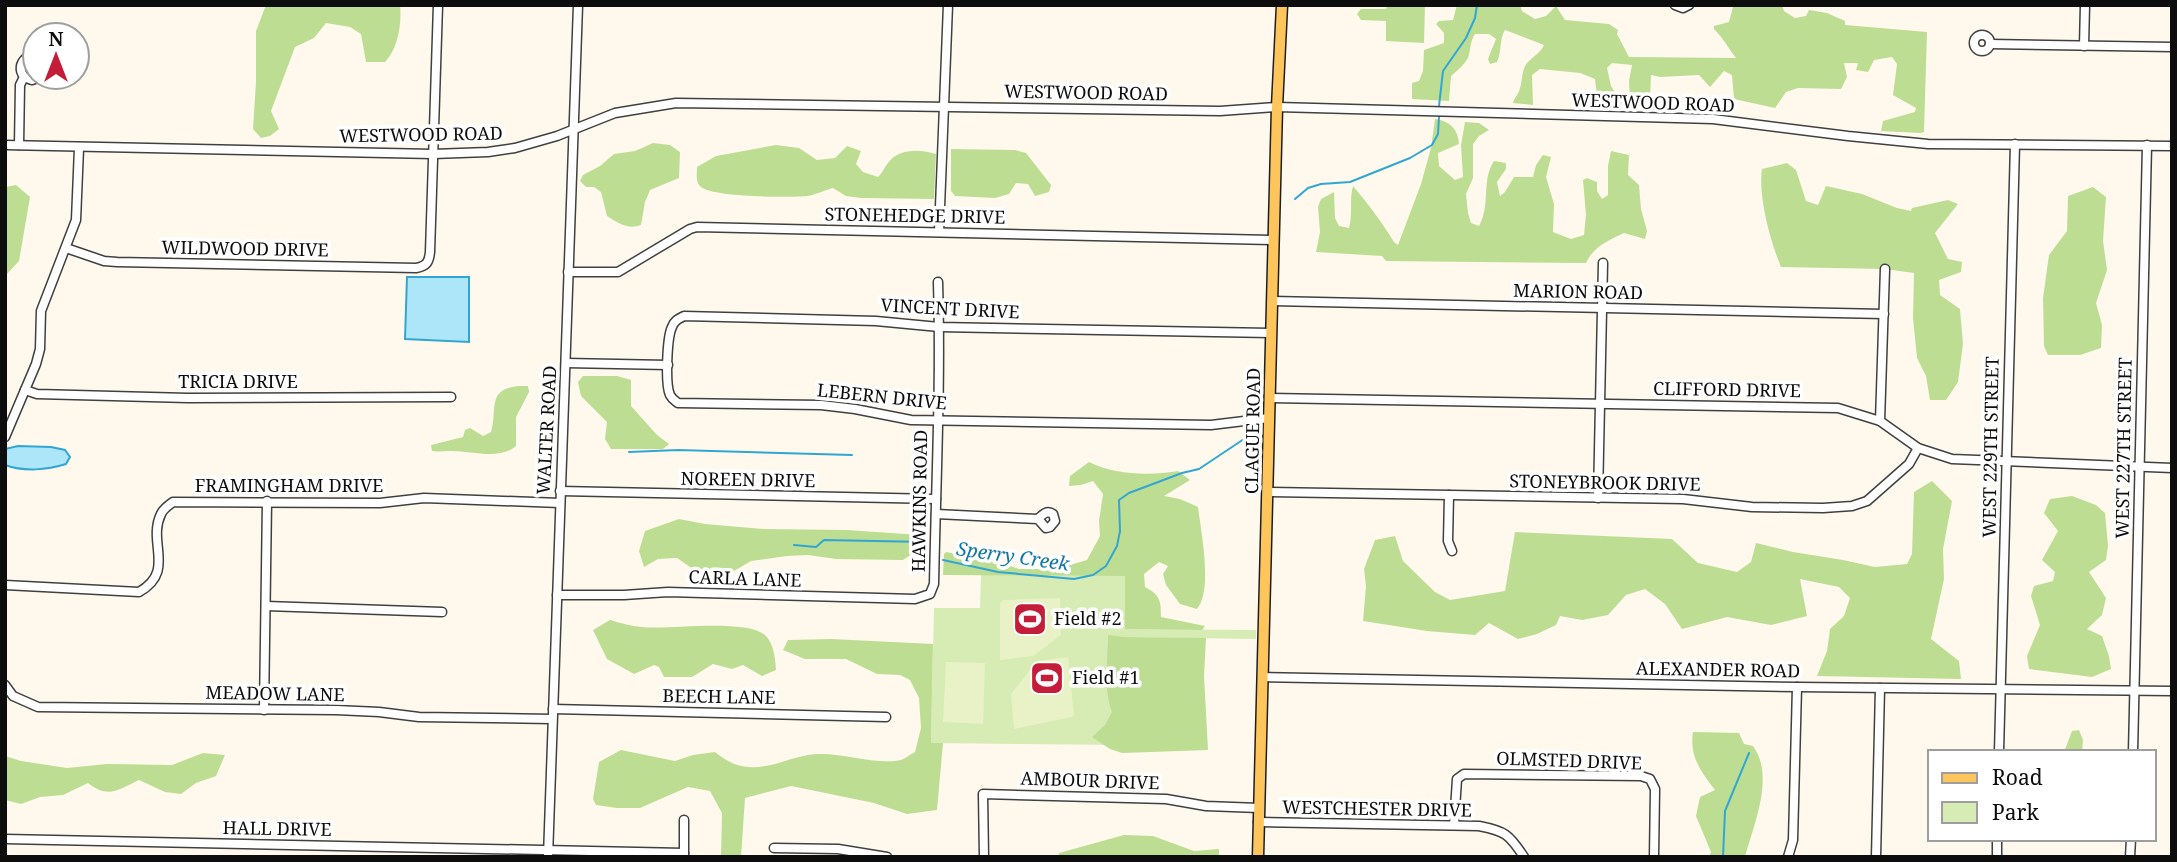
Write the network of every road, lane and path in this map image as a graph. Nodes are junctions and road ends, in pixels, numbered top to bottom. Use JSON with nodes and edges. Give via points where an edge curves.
{"nodes":[{"id":1,"x":438,"y":5,"type":"edge"},
{"id":2,"x":578,"y":5,"type":"edge"},
{"id":3,"x":948,"y":5,"type":"edge"},
{"id":4,"x":1282,"y":5,"type":"edge"},
{"id":5,"x":1675,"y":5,"type":"edge"},
{"id":6,"x":1689,"y":5,"type":"edge"},
{"id":7,"x":2085,"y":5,"type":"edge"},
{"id":8,"x":1990,"y":44,"type":"dead end"},
{"id":9,"x":2084,"y":46,"type":"junction"},
{"id":10,"x":2172,"y":47,"type":"edge"},
{"id":11,"x":21,"y":83,"type":"edge"},
{"id":12,"x":944,"y":106,"type":"junction"},
{"id":13,"x":1277,"y":107,"type":"junction"},
{"id":14,"x":574,"y":128,"type":"junction"},
{"id":15,"x":2015,"y":144,"type":"junction"},
{"id":16,"x":5,"y":145,"type":"edge"},
{"id":17,"x":19,"y":145,"type":"junction"},
{"id":18,"x":2147,"y":145,"type":"junction"},
{"id":19,"x":2172,"y":146,"type":"edge"},
{"id":20,"x":79,"y":148,"type":"junction"},
{"id":21,"x":433,"y":154,"type":"junction"},
{"id":22,"x":939,"y":232,"type":"junction"},
{"id":23,"x":1273,"y":240,"type":"junction"},
{"id":24,"x":66,"y":248,"type":"junction"},
{"id":25,"x":1603,"y":263,"type":"dead end"},
{"id":26,"x":1885,"y":269,"type":"dead end"},
{"id":27,"x":568,"y":272,"type":"junction"},
{"id":28,"x":937,"y":282,"type":"dead end"},
{"id":29,"x":1272,"y":301,"type":"junction"},
{"id":30,"x":1603,"y":309,"type":"junction"},
{"id":31,"x":1884,"y":314,"type":"junction"},
{"id":32,"x":939,"y":327,"type":"junction"},
{"id":33,"x":1271,"y":333,"type":"junction"},
{"id":34,"x":566,"y":363,"type":"junction"},
{"id":35,"x":668,"y":365,"type":"junction"},
{"id":36,"x":25,"y":390,"type":"junction"},
{"id":37,"x":451,"y":397,"type":"dead end"},
{"id":38,"x":1269,"y":398,"type":"junction"},
{"id":39,"x":1600,"y":404,"type":"junction"},
{"id":40,"x":1269,"y":418,"type":"junction"},
{"id":41,"x":938,"y":421,"type":"junction"},
{"id":42,"x":1880,"y":421,"type":"junction"},
{"id":43,"x":5,"y":437,"type":"edge"},
{"id":44,"x":1918,"y":448,"type":"junction"},
{"id":45,"x":2007,"y":462,"type":"junction"},
{"id":46,"x":2140,"y":467,"type":"junction"},
{"id":47,"x":2172,"y":468,"type":"edge"},
{"id":48,"x":560,"y":491,"type":"junction"},
{"id":49,"x":1267,"y":492,"type":"junction"},
{"id":50,"x":1449,"y":495,"type":"junction"},
{"id":51,"x":1598,"y":498,"type":"junction"},
{"id":52,"x":936,"y":499,"type":"junction"},
{"id":53,"x":267,"y":501,"type":"junction"},
{"id":54,"x":560,"y":503,"type":"junction"},
{"id":55,"x":936,"y":514,"type":"junction"},
{"id":56,"x":1038,"y":519,"type":"dead end"},
{"id":57,"x":1452,"y":551,"type":"dead end"},
{"id":58,"x":5,"y":585,"type":"edge"},
{"id":59,"x":930,"y":594,"type":"joint"},
{"id":60,"x":557,"y":595,"type":"junction"},
{"id":61,"x":267,"y":606,"type":"junction"},
{"id":62,"x":442,"y":612,"type":"dead end"},
{"id":63,"x":1263,"y":677,"type":"junction"},
{"id":64,"x":5,"y":685,"type":"edge"},
{"id":65,"x":1797,"y":687,"type":"junction"},
{"id":66,"x":1880,"y":688,"type":"junction"},
{"id":67,"x":2001,"y":688,"type":"junction"},
{"id":68,"x":2134,"y":690,"type":"junction"},
{"id":69,"x":2172,"y":691,"type":"edge"},
{"id":70,"x":553,"y":709,"type":"junction"},
{"id":71,"x":264,"y":710,"type":"junction"},
{"id":72,"x":886,"y":717,"type":"dead end"},
{"id":73,"x":552,"y":719,"type":"junction"},
{"id":74,"x":2000,"y":750,"type":"edge"},
{"id":75,"x":2133,"y":750,"type":"edge"},
{"id":76,"x":1259,"y":808,"type":"junction"},
{"id":77,"x":684,"y":820,"type":"dead end"},
{"id":78,"x":1258,"y":822,"type":"junction"},
{"id":79,"x":1454,"y":825,"type":"junction"},
{"id":80,"x":5,"y":839,"type":"edge"},
{"id":81,"x":774,"y":848,"type":"dead end"},
{"id":82,"x":548,"y":853,"type":"edge"},
{"id":83,"x":684,"y":855,"type":"edge"},
{"id":84,"x":887,"y":857,"type":"edge"},
{"id":85,"x":984,"y":857,"type":"edge"},
{"id":86,"x":1258,"y":857,"type":"edge"},
{"id":87,"x":1524,"y":857,"type":"edge"},
{"id":88,"x":1654,"y":857,"type":"edge"},
{"id":89,"x":1788,"y":857,"type":"edge"},
{"id":90,"x":1876,"y":857,"type":"edge"}],
"edges":[{"from":1,"to":21,"type":"street"},
{"from":2,"to":14,"type":"street","name":"WALTER ROAD"},
{"from":3,"to":12,"type":"street"},
{"from":4,"to":13,"type":"main road","name":"CLAGUE ROAD"},
{"from":5,"to":6,"type":"street"},
{"from":7,"to":9,"type":"street"},
{"from":8,"to":9,"type":"street"},
{"from":9,"to":10,"type":"street"},
{"from":11,"to":17,"type":"street"},
{"from":12,"to":13,"type":"street","name":"WESTWOOD ROAD","via":[[1220,111]]},
{"from":12,"to":14,"type":"street","name":"WESTWOOD ROAD","via":[[676,103],[615,113]]},
{"from":12,"to":22,"type":"street"},
{"from":13,"to":15,"type":"street","name":"WESTWOOD ROAD","via":[[1713,119],[1928,144]]},
{"from":13,"to":23,"type":"main road","name":"CLAGUE ROAD"},
{"from":14,"to":21,"type":"street","name":"WESTWOOD ROAD","via":[[515,148]]},
{"from":14,"to":27,"type":"street","name":"WALTER ROAD"},
{"from":15,"to":18,"type":"street","name":"WESTWOOD ROAD"},
{"from":15,"to":45,"type":"street","name":"WEST 229TH STREET"},
{"from":16,"to":17,"type":"street","name":"WESTWOOD ROAD"},
{"from":17,"to":20,"type":"street","name":"WESTWOOD ROAD"},
{"from":18,"to":19,"type":"street","name":"WESTWOOD ROAD"},
{"from":18,"to":46,"type":"street","name":"WEST 227TH STREET"},
{"from":20,"to":21,"type":"street","name":"WESTWOOD ROAD"},
{"from":20,"to":24,"type":"street","via":[[76,220]]},
{"from":21,"to":24,"type":"street","name":"WILDWOOD DRIVE","via":[[430,251],[425,266],[117,262]]},
{"from":22,"to":23,"type":"street","name":"STONEHEDGE DRIVE"},
{"from":22,"to":27,"type":"street","name":"STONEHEDGE DRIVE","via":[[697,228],[618,272]]},
{"from":23,"to":29,"type":"main road","name":"CLAGUE ROAD"},
{"from":24,"to":36,"type":"street","via":[[41,311],[40,349]]},
{"from":25,"to":30,"type":"street"},
{"from":26,"to":31,"type":"street"},
{"from":27,"to":34,"type":"street","name":"WALTER ROAD"},
{"from":28,"to":32,"type":"street","name":"HAWKINS ROAD"},
{"from":29,"to":30,"type":"street","name":"MARION ROAD"},
{"from":29,"to":33,"type":"main road","name":"CLAGUE ROAD"},
{"from":30,"to":31,"type":"street","name":"MARION ROAD"},
{"from":30,"to":39,"type":"street"},
{"from":31,"to":42,"type":"street"},
{"from":32,"to":33,"type":"street","name":"VINCENT DRIVE"},
{"from":32,"to":35,"type":"street","name":"VINCENT DRIVE","via":[[684,316],[670,332]]},
{"from":32,"to":41,"type":"street","name":"HAWKINS ROAD"},
{"from":33,"to":38,"type":"main road","name":"CLAGUE ROAD"},
{"from":34,"to":35,"type":"street"},
{"from":34,"to":48,"type":"street","name":"WALTER ROAD"},
{"from":35,"to":41,"type":"street","name":"LEBERN DRIVE","via":[[668,389],[678,403],[821,405]]},
{"from":36,"to":37,"type":"street","name":"TRICIA DRIVE","via":[[188,398]]},
{"from":36,"to":43,"type":"street"},
{"from":38,"to":39,"type":"street","name":"CLIFFORD DRIVE"},
{"from":38,"to":40,"type":"main road","name":"CLAGUE ROAD"},
{"from":39,"to":42,"type":"street","name":"CLIFFORD DRIVE","via":[[1838,408]]},
{"from":39,"to":51,"type":"street"},
{"from":40,"to":41,"type":"street","name":"LEBERN DRIVE","via":[[1211,425]]},
{"from":40,"to":49,"type":"main road","name":"CLAGUE ROAD"},
{"from":41,"to":52,"type":"street","name":"HAWKINS ROAD"},
{"from":42,"to":44,"type":"street","name":"CLIFFORD DRIVE"},
{"from":44,"to":45,"type":"street","name":"CLIFFORD DRIVE","via":[[1952,460]]},
{"from":44,"to":51,"type":"street","name":"STONEYBROOK DRIVE","via":[[1909,464],[1867,500],[1852,506],[1752,507],[1684,499]]},
{"from":45,"to":46,"type":"street","name":"CLIFFORD DRIVE"},
{"from":45,"to":67,"type":"street","name":"WEST 229TH STREET"},
{"from":46,"to":47,"type":"street","name":"CLIFFORD DRIVE"},
{"from":46,"to":68,"type":"street","name":"WEST 227TH STREET"},
{"from":48,"to":52,"type":"street","name":"NOREEN DRIVE"},
{"from":48,"to":54,"type":"street","name":"WALTER ROAD"},
{"from":49,"to":50,"type":"street","name":"STONEYBROOK DRIVE"},
{"from":49,"to":63,"type":"main road","name":"CLAGUE ROAD"},
{"from":50,"to":51,"type":"street","name":"STONEYBROOK DRIVE"},
{"from":50,"to":57,"type":"street"},
{"from":52,"to":55,"type":"street","name":"HAWKINS ROAD"},
{"from":53,"to":54,"type":"street","name":"FRAMINGHAM DRIVE"},
{"from":53,"to":58,"type":"street","name":"FRAMINGHAM DRIVE","via":[[173,502],[161,512],[158,575],[139,592]]},
{"from":53,"to":61,"type":"street"},
{"from":54,"to":60,"type":"street","name":"WALTER ROAD"},
{"from":55,"to":56,"type":"street"},
{"from":55,"to":59,"type":"street","name":"HAWKINS ROAD"},
{"from":59,"to":60,"type":"street","name":"CARLA LANE","via":[[915,599],[668,592]]},
{"from":60,"to":70,"type":"street","name":"WALTER ROAD"},
{"from":61,"to":62,"type":"street"},
{"from":61,"to":71,"type":"street"},
{"from":63,"to":65,"type":"street","name":"ALEXANDER ROAD"},
{"from":63,"to":76,"type":"main road","name":"CLAGUE ROAD"},
{"from":64,"to":71,"type":"street","name":"MEADOW LANE","via":[[12,696],[38,707]]},
{"from":65,"to":66,"type":"street","name":"ALEXANDER ROAD"},
{"from":65,"to":89,"type":"street","via":[[1793,840]]},
{"from":66,"to":67,"type":"street","name":"ALEXANDER ROAD"},
{"from":66,"to":90,"type":"street"},
{"from":67,"to":68,"type":"street","name":"ALEXANDER ROAD"},
{"from":67,"to":74,"type":"street","name":"WEST 229TH STREET"},
{"from":68,"to":69,"type":"street","name":"ALEXANDER ROAD"},
{"from":68,"to":75,"type":"street","name":"WEST 227TH STREET"},
{"from":70,"to":72,"type":"street","name":"BEECH LANE"},
{"from":70,"to":73,"type":"street","name":"WALTER ROAD"},
{"from":71,"to":73,"type":"street","name":"MEADOW LANE"},
{"from":73,"to":82,"type":"street","name":"WALTER ROAD"},
{"from":76,"to":78,"type":"main road","name":"CLAGUE ROAD"},
{"from":76,"to":85,"type":"street","name":"AMBOUR DRIVE","via":[[1166,799],[983,794]]},
{"from":77,"to":83,"type":"street"},
{"from":78,"to":79,"type":"street","name":"WESTCHESTER DRIVE"},
{"from":78,"to":86,"type":"main road","name":"CLAGUE ROAD"},
{"from":79,"to":87,"type":"street","name":"WESTCHESTER DRIVE","via":[[1501,831]]},
{"from":79,"to":88,"type":"street","name":"OLMSTED DRIVE","via":[[1457,779],[1464,774],[1642,776],[1650,779],[1655,789]]},
{"from":80,"to":82,"type":"street","name":"HALL DRIVE"},
{"from":81,"to":84,"type":"street","via":[[838,849]]},
{"from":82,"to":83,"type":"street","name":"HALL DRIVE"}]}
